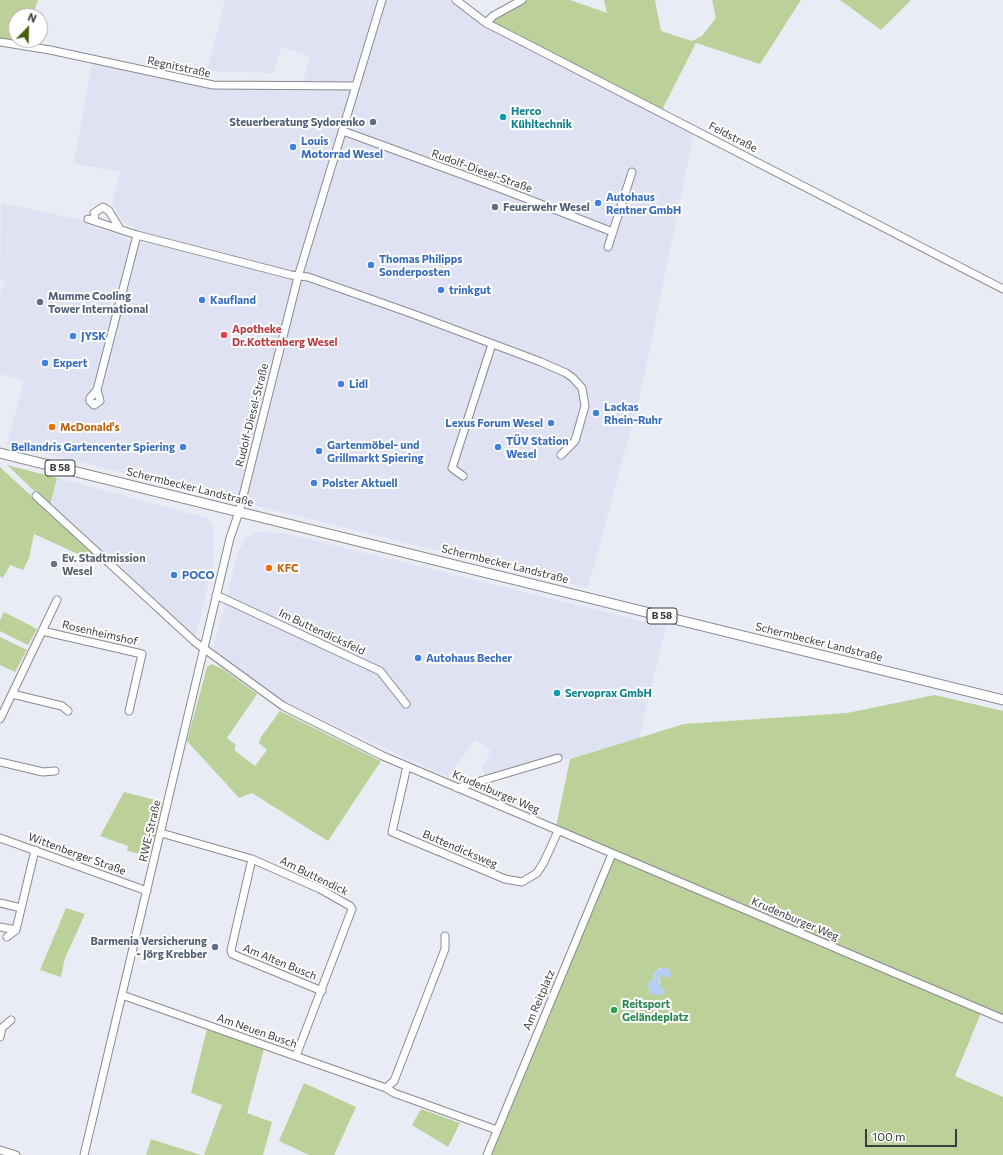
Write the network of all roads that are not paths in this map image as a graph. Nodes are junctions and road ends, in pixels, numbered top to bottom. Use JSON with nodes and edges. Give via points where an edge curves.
{"nodes":[{"id":1,"x":382,"y":0,"type":"edge"},
{"id":2,"x":456,"y":0,"type":"edge"},
{"id":3,"x":522,"y":0,"type":"edge"},
{"id":4,"x":486,"y":22,"type":"junction"},
{"id":5,"x":0,"y":42,"type":"edge"},
{"id":6,"x":356,"y":86,"type":"junction"},
{"id":7,"x":343,"y":131,"type":"junction"},
{"id":8,"x":632,"y":172,"type":"dead end"},
{"id":9,"x":120,"y":229,"type":"junction"},
{"id":10,"x":613,"y":232,"type":"junction"},
{"id":11,"x":137,"y":235,"type":"junction"},
{"id":12,"x":608,"y":247,"type":"dead end"},
{"id":13,"x":298,"y":277,"type":"junction"},
{"id":14,"x":1003,"y":289,"type":"edge"},
{"id":15,"x":492,"y":344,"type":"junction"},
{"id":16,"x":97,"y":390,"type":"dead end"},
{"id":17,"x":0,"y":453,"type":"edge"},
{"id":18,"x":561,"y":455,"type":"dead end"},
{"id":19,"x":463,"y":476,"type":"dead end"},
{"id":20,"x":36,"y":496,"type":"dead end"},
{"id":21,"x":239,"y":512,"type":"junction"},
{"id":22,"x":216,"y":595,"type":"junction"},
{"id":23,"x":58,"y":600,"type":"dead end"},
{"id":24,"x":42,"y":631,"type":"junction"},
{"id":25,"x":204,"y":650,"type":"junction"},
{"id":26,"x":12,"y":694,"type":"junction"},
{"id":27,"x":1003,"y":700,"type":"edge"},
{"id":28,"x":406,"y":704,"type":"dead end"},
{"id":29,"x":68,"y":711,"type":"dead end"},
{"id":30,"x":129,"y":711,"type":"dead end"},
{"id":31,"x":0,"y":719,"type":"edge"},
{"id":32,"x":558,"y":758,"type":"dead end"},
{"id":33,"x":0,"y":762,"type":"edge"},
{"id":34,"x":407,"y":766,"type":"junction"},
{"id":35,"x":55,"y":771,"type":"dead end"},
{"id":36,"x":457,"y":788,"type":"junction"},
{"id":37,"x":558,"y":831,"type":"junction"},
{"id":38,"x":160,"y":833,"type":"junction"},
{"id":39,"x":0,"y":838,"type":"edge"},
{"id":40,"x":35,"y":850,"type":"junction"},
{"id":41,"x":612,"y":854,"type":"junction"},
{"id":42,"x":252,"y":859,"type":"junction"},
{"id":43,"x":147,"y":890,"type":"junction"},
{"id":44,"x":0,"y":903,"type":"edge"},
{"id":45,"x":21,"y":908,"type":"junction"},
{"id":46,"x":0,"y":927,"type":"edge"},
{"id":47,"x":16,"y":930,"type":"junction"},
{"id":48,"x":445,"y":936,"type":"dead end"},
{"id":49,"x":7,"y":937,"type":"dead end"},
{"id":50,"x":322,"y":991,"type":"junction"},
{"id":51,"x":122,"y":995,"type":"junction"},
{"id":52,"x":1003,"y":1019,"type":"edge"},
{"id":53,"x":11,"y":1020,"type":"dead end"},
{"id":54,"x":0,"y":1037,"type":"edge"},
{"id":55,"x":296,"y":1056,"type":"junction"},
{"id":56,"x":386,"y":1088,"type":"junction"},
{"id":57,"x":497,"y":1130,"type":"junction"},
{"id":58,"x":0,"y":1150,"type":"edge"},
{"id":59,"x":16,"y":1155,"type":"edge"},
{"id":60,"x":84,"y":1155,"type":"edge"},
{"id":61,"x":486,"y":1155,"type":"edge"}],
"edges":[{"from":1,"to":6,"type":"street","name":"Rudolf-Diesel-Straße"},
{"from":2,"to":4,"type":"street","name":"Feldstraße"},
{"from":3,"to":4,"type":"street"},
{"from":4,"to":14,"type":"street","name":"Feldstraße"},
{"from":5,"to":6,"type":"street","name":"Regnitstraße","via":[[50,50],[213,85]]},
{"from":6,"to":7,"type":"street","name":"Rudolf-Diesel-Straße"},
{"from":7,"to":10,"type":"street","name":"Rudolf-Diesel-Straße"},
{"from":7,"to":13,"type":"street","name":"Rudolf-Diesel-Straße"},
{"from":8,"to":10,"type":"street"},
{"from":9,"to":9,"type":"street","via":[[92,220],[94,213],[103,207],[109,211]]},
{"from":9,"to":11,"type":"street"},
{"from":10,"to":12,"type":"street"},
{"from":11,"to":13,"type":"street"},
{"from":11,"to":16,"type":"street"},
{"from":13,"to":15,"type":"street","via":[[308,277]]},
{"from":13,"to":21,"type":"street","name":"Rudolf-Diesel-Straße"},
{"from":15,"to":18,"type":"street","via":[[541,362],[579,383],[584,394],[584,406],[575,441]]},
{"from":15,"to":19,"type":"street","via":[[452,468]]},
{"from":17,"to":21,"type":"main road","name":"Schermbecker Landstraße","number":"B 58"},
{"from":20,"to":25,"type":"street","name":"Krudenburger Weg"},
{"from":21,"to":22,"type":"street","name":"RWE-Straße"},
{"from":21,"to":27,"type":"main road","name":"Schermbecker Landstraße","number":"B 58"},
{"from":22,"to":25,"type":"street","name":"RWE-Straße"},
{"from":22,"to":28,"type":"street","name":"Im Buttendicksfeld","via":[[380,671]]},
{"from":23,"to":24,"type":"street"},
{"from":24,"to":26,"type":"street"},
{"from":24,"to":30,"type":"street","name":"Rosenheimshof","via":[[142,654]]},
{"from":25,"to":34,"type":"street","name":"Krudenburger Weg","via":[[283,706]]},
{"from":25,"to":38,"type":"street","name":"RWE-Straße"},
{"from":26,"to":29,"type":"street","via":[[62,706]]},
{"from":26,"to":31,"type":"street"},
{"from":32,"to":36,"type":"street"},
{"from":33,"to":35,"type":"street","via":[[42,772]]},
{"from":34,"to":36,"type":"street","name":"Krudenburger Weg"},
{"from":34,"to":37,"type":"street","name":"Buttendicksweg","via":[[392,832],[505,880],[522,882],[537,873]]},
{"from":36,"to":37,"type":"street","name":"Krudenburger Weg"},
{"from":37,"to":41,"type":"street","name":"Krudenburger Weg"},
{"from":38,"to":42,"type":"street","name":"Am Buttendick"},
{"from":38,"to":43,"type":"street","name":"RWE-Straße"},
{"from":39,"to":40,"type":"street","name":"Wittenberger Straße"},
{"from":40,"to":43,"type":"street","name":"Wittenberger Straße"},
{"from":40,"to":45,"type":"street"},
{"from":41,"to":52,"type":"street","name":"Krudenburger Weg"},
{"from":41,"to":57,"type":"street","name":"Am Reitplatz"},
{"from":42,"to":50,"type":"street","name":"Am Alten Busch","via":[[232,954]]},
{"from":42,"to":50,"type":"street","name":"Am Buttendick","via":[[320,888],[352,909]]},
{"from":43,"to":51,"type":"street","name":"RWE-Straße"},
{"from":44,"to":45,"type":"street"},
{"from":45,"to":47,"type":"street"},
{"from":46,"to":47,"type":"street"},
{"from":47,"to":49,"type":"street"},
{"from":48,"to":56,"type":"street","via":[[445,948],[394,1081]]},
{"from":50,"to":55,"type":"street","name":"Am Buttendick"},
{"from":51,"to":55,"type":"street","name":"Am Neuen Busch"},
{"from":51,"to":60,"type":"street","name":"RWE-Straße"},
{"from":53,"to":54,"type":"street","via":[[2,1028]]},
{"from":55,"to":56,"type":"street","name":"Am Neuen Busch"},
{"from":56,"to":57,"type":"street","name":"Am Neuen Busch"},
{"from":57,"to":61,"type":"street","name":"Am Reitplatz"},
{"from":58,"to":59,"type":"street"}]}
